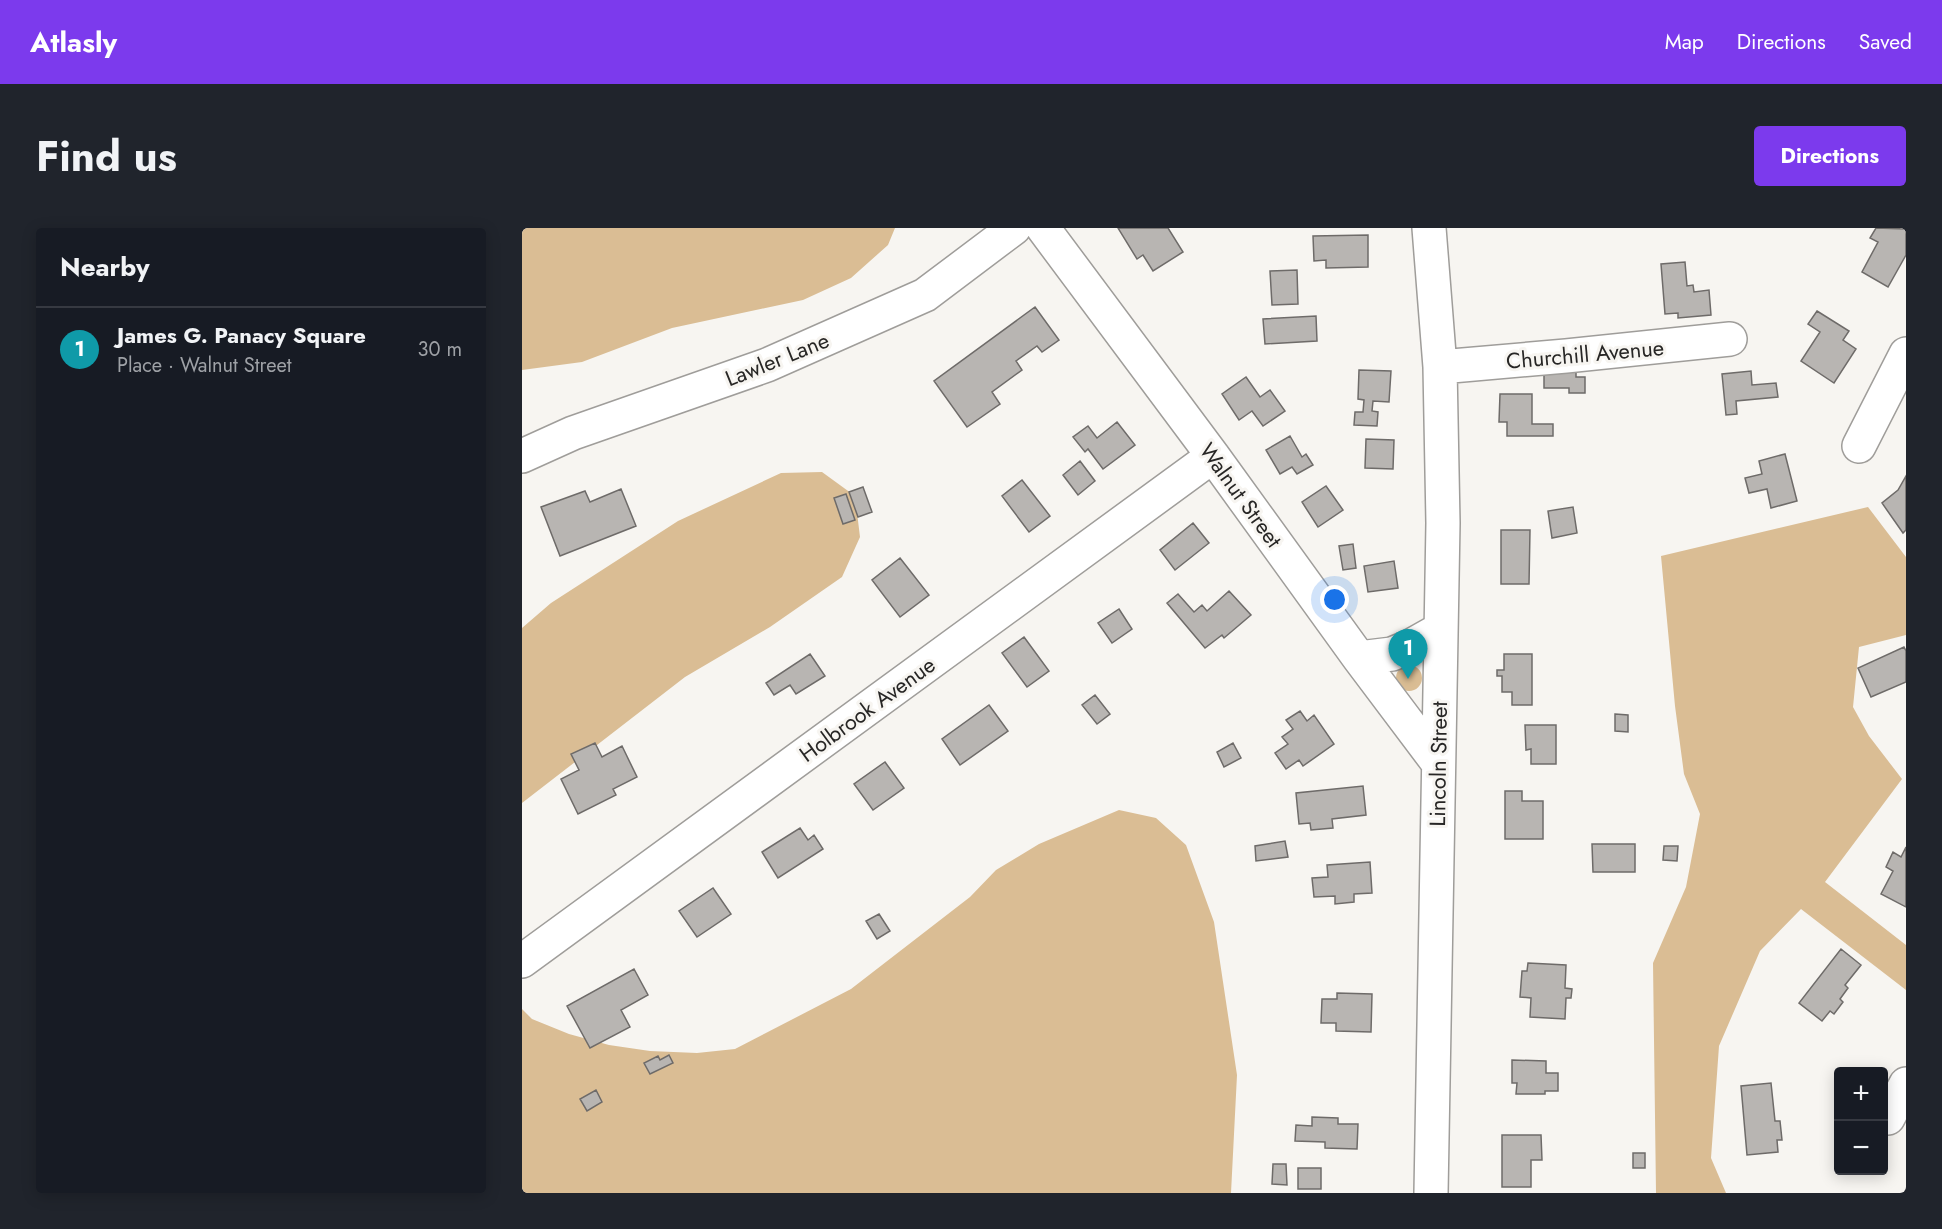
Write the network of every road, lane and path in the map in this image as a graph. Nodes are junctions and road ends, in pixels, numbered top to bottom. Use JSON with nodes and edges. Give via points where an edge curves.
{"nodes":[{"id":1,"x":1014,"y":228,"type":"edge"},
{"id":2,"x":1042,"y":228,"type":"edge"},
{"id":3,"x":1429,"y":228,"type":"edge"},
{"id":4,"x":1730,"y":339,"type":"dead end"},
{"id":5,"x":1906,"y":354,"type":"edge"},
{"id":6,"x":1440,"y":367,"type":"junction"},
{"id":7,"x":1859,"y":446,"type":"dead end"},
{"id":8,"x":522,"y":456,"type":"edge"},
{"id":9,"x":1213,"y":456,"type":"junction"},
{"id":10,"x":1441,"y":629,"type":"junction"},
{"id":11,"x":1359,"y":658,"type":"junction"},
{"id":12,"x":1438,"y":763,"type":"junction"},
{"id":13,"x":522,"y":962,"type":"edge"},
{"id":14,"x":1906,"y":1084,"type":"edge"},
{"id":15,"x":1888,"y":1116,"type":"edge"},
{"id":16,"x":1431,"y":1193,"type":"edge"}],
"edges":[{"from":1,"to":8,"type":"street","name":"Lawler Lane","via":[[924,295],[767,365],[573,433]]},
{"from":2,"to":9,"type":"street","name":"Walnut Street"},
{"from":3,"to":6,"type":"street","name":"Lincoln Street"},
{"from":4,"to":6,"type":"street","name":"Churchill Avenue"},
{"from":5,"to":7,"type":"street"},
{"from":6,"to":10,"type":"street","name":"Lincoln Street"},
{"from":9,"to":11,"type":"street","name":"Walnut Street"},
{"from":9,"to":13,"type":"street","name":"Holbrook Avenue"},
{"from":10,"to":11,"type":"street","via":[[1392,654]]},
{"from":10,"to":12,"type":"street","name":"Lincoln Street"},
{"from":11,"to":12,"type":"street","name":"Walnut Street"},
{"from":12,"to":16,"type":"street","name":"Lincoln Street"},
{"from":14,"to":15,"type":"street"}]}
